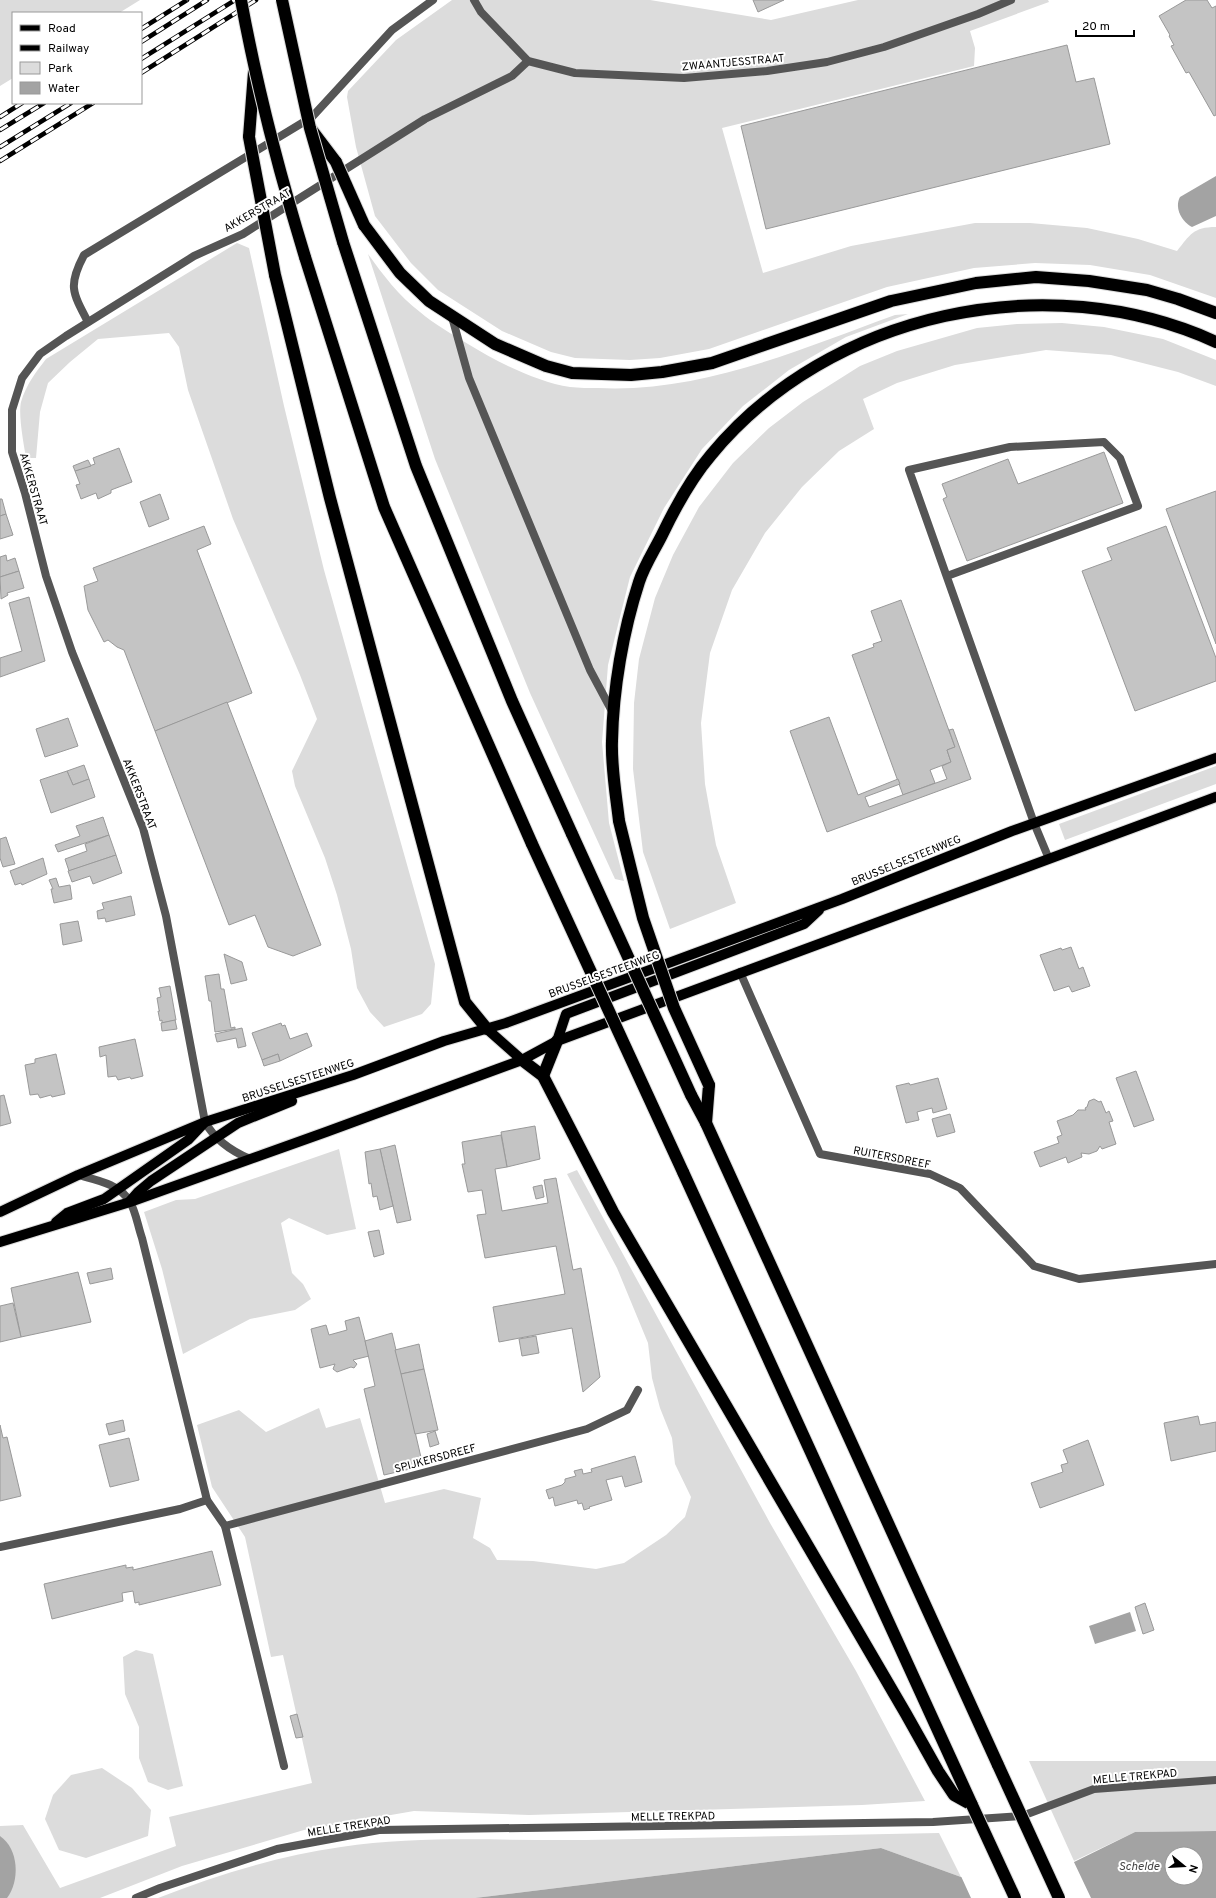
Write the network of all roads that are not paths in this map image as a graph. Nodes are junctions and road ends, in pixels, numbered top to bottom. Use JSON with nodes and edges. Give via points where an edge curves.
{"nodes":[{"id":1,"x":241,"y":0,"type":"edge"},
{"id":2,"x":282,"y":0,"type":"edge"},
{"id":3,"x":433,"y":0,"type":"edge"},
{"id":4,"x":474,"y":0,"type":"edge"},
{"id":5,"x":1012,"y":0,"type":"edge"},
{"id":6,"x":528,"y":61,"type":"junction"},
{"id":7,"x":254,"y":70,"type":"junction"},
{"id":8,"x":310,"y":128,"type":"junction"},
{"id":9,"x":1216,"y":313,"type":"edge"},
{"id":10,"x":452,"y":317,"type":"junction"},
{"id":11,"x":88,"y":322,"type":"junction"},
{"id":12,"x":1216,"y":342,"type":"edge"},
{"id":13,"x":947,"y":576,"type":"junction"},
{"id":14,"x":614,"y":716,"type":"junction"},
{"id":15,"x":1216,"y":758,"type":"edge"},
{"id":16,"x":1216,"y":797,"type":"edge"},
{"id":17,"x":1034,"y":823,"type":"junction"},
{"id":18,"x":1049,"y":859,"type":"junction"},
{"id":19,"x":826,"y":905,"type":"junction"},
{"id":20,"x":740,"y":972,"type":"junction"},
{"id":21,"x":487,"y":1029,"type":"junction"},
{"id":22,"x":557,"y":1041,"type":"junction"},
{"id":23,"x":522,"y":1060,"type":"junction"},
{"id":24,"x":353,"y":1075,"type":"junction"},
{"id":25,"x":543,"y":1076,"type":"junction"},
{"id":26,"x":205,"y":1122,"type":"junction"},
{"id":27,"x":706,"y":1123,"type":"junction"},
{"id":28,"x":216,"y":1138,"type":"junction"},
{"id":29,"x":250,"y":1159,"type":"junction"},
{"id":30,"x":78,"y":1175,"type":"junction"},
{"id":31,"x":118,"y":1189,"type":"junction"},
{"id":32,"x":130,"y":1202,"type":"junction"},
{"id":33,"x":0,"y":1212,"type":"edge"},
{"id":34,"x":51,"y":1226,"type":"junction"},
{"id":35,"x":0,"y":1242,"type":"edge"},
{"id":36,"x":1216,"y":1264,"type":"edge"},
{"id":37,"x":638,"y":1390,"type":"dead end"},
{"id":38,"x":207,"y":1500,"type":"junction"},
{"id":39,"x":225,"y":1526,"type":"junction"},
{"id":40,"x":0,"y":1547,"type":"edge"},
{"id":41,"x":284,"y":1766,"type":"dead end"},
{"id":42,"x":1216,"y":1780,"type":"edge"},
{"id":43,"x":972,"y":1804,"type":"junction"},
{"id":44,"x":136,"y":1898,"type":"edge"},
{"id":45,"x":1015,"y":1898,"type":"edge"},
{"id":46,"x":1059,"y":1898,"type":"edge"}],
"edges":[{"from":1,"to":7,"type":"highway","bridge":true},
{"from":2,"to":8,"type":"highway","bridge":true},
{"from":3,"to":11,"type":"street","via":[[392,30],[312,117],[84,255],[75,272],[73,285]]},
{"from":4,"to":6,"type":"street","via":[[481,12]]},
{"from":5,"to":6,"type":"street","name":"ZWAANTJESSTRAAT","via":[[884,47],[827,62],[767,71],[684,78],[575,73]]},
{"from":6,"to":11,"type":"street","name":"AKKERSTRAAT","via":[[512,76],[425,118],[242,234],[194,256]]},
{"from":7,"to":21,"type":"highway","bridge":true,"via":[[249,137],[275,275],[330,498],[465,1002]]},
{"from":7,"to":43,"type":"highway","bridge":true,"via":[[284,191],[384,507],[532,844]]},
{"from":8,"to":10,"type":"highway","bridge":true,"via":[[336,162],[364,225],[400,273],[429,301]]},
{"from":8,"to":27,"type":"highway","bridge":true,"via":[[343,242],[416,466],[512,701]]},
{"from":9,"to":10,"type":"highway","via":[[1147,290],[1089,281],[1036,277],[976,283],[891,301],[712,363],[631,375],[572,373],[546,366],[495,344]]},
{"from":10,"to":14,"type":"street","via":[[469,378],[590,670]]},
{"from":11,"to":26,"type":"street","name":"AKKERSTRAAT","via":[[40,354],[22,378],[12,410],[12,452],[46,576],[65,631],[143,828],[166,916]]},
{"from":12,"to":14,"type":"highway","via":[[1161,321],[1104,310],[1029,305],[963,311],[911,324],[850,346],[794,378],[750,414],[710,455],[673,513],[639,581],[618,667]]},
{"from":13,"to":13,"type":"street","via":[[1138,506],[1120,458],[1104,442],[1010,447],[909,470]]},
{"from":13,"to":17,"type":"street"},
{"from":14,"to":27,"type":"highway","bridge":true,"via":[[612,742],[619,821],[643,918],[674,1008],[709,1085]]},
{"from":15,"to":17,"type":"main road","name":"BRUSSELSESTEENWEG"},
{"from":16,"to":18,"type":"main road"},
{"from":17,"to":18,"type":"street"},
{"from":17,"to":19,"type":"main road","name":"BRUSSELSESTEENWEG"},
{"from":18,"to":20,"type":"main road"},
{"from":19,"to":21,"type":"main road","name":"BRUSSELSESTEENWEG"},
{"from":19,"to":22,"type":"main road","via":[[804,924],[566,1014]]},
{"from":20,"to":22,"type":"main road"},
{"from":20,"to":36,"type":"street","name":"RUITERSDREEF","via":[[820,1154],[930,1174],[960,1188],[1034,1266],[1057,1273],[1080,1279]]},
{"from":21,"to":23,"type":"main road"},
{"from":21,"to":24,"type":"main road","name":"BRUSSELSESTEENWEG","via":[[444,1041]]},
{"from":22,"to":23,"type":"main road"},
{"from":22,"to":25,"type":"highway"},
{"from":23,"to":25,"type":"highway"},
{"from":23,"to":29,"type":"main road"},
{"from":24,"to":26,"type":"main road","name":"BRUSSELSESTEENWEG"},
{"from":24,"to":28,"type":"main road","via":[[238,1123]]},
{"from":25,"to":43,"type":"highway","via":[[613,1212],[938,1771],[954,1795]]},
{"from":26,"to":28,"type":"street","name":"AKKERSTRAAT"},
{"from":26,"to":30,"type":"main road","name":"BRUSSELSESTEENWEG"},
{"from":26,"to":31,"type":"main road","via":[[188,1140]]},
{"from":27,"to":46,"type":"highway","bridge":true},
{"from":28,"to":29,"type":"street","name":"AKKERSTRAAT"},
{"from":28,"to":32,"type":"main road","via":[[151,1181]]},
{"from":29,"to":32,"type":"main road"},
{"from":30,"to":31,"type":"street"},
{"from":30,"to":33,"type":"main road","name":"BRUSSELSESTEENWEG"},
{"from":31,"to":32,"type":"street"},
{"from":31,"to":34,"type":"main road","via":[[104,1199],[67,1213]]},
{"from":32,"to":34,"type":"main road"},
{"from":32,"to":38,"type":"street","via":[[144,1246]]},
{"from":34,"to":35,"type":"main road"},
{"from":37,"to":39,"type":"street","name":"SPIJKERSDREEF","via":[[627,1410],[587,1429]]},
{"from":38,"to":39,"type":"street"},
{"from":38,"to":40,"type":"street","via":[[180,1509]]},
{"from":39,"to":41,"type":"street"},
{"from":42,"to":44,"type":"street","name":"MELLE TREKPAD","via":[[1094,1789],[1022,1816],[940,1821],[380,1830],[277,1849]]},
{"from":43,"to":45,"type":"highway","bridge":true}]}
